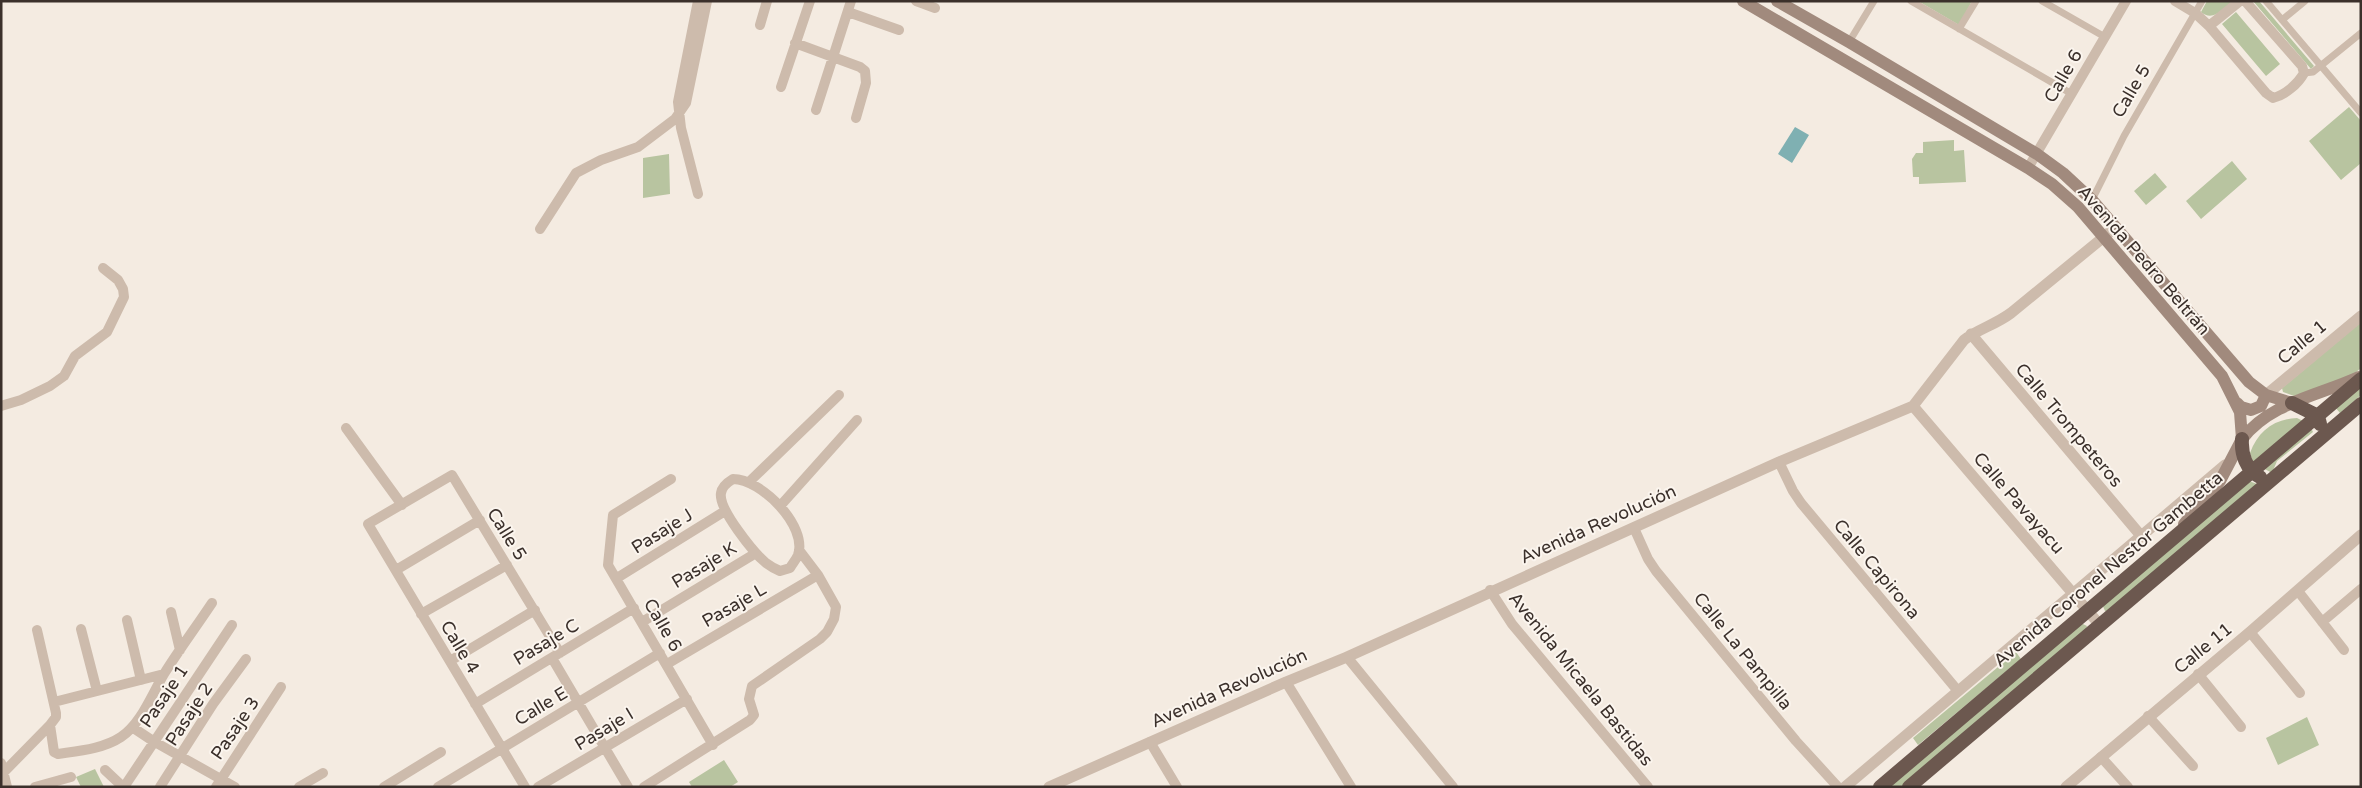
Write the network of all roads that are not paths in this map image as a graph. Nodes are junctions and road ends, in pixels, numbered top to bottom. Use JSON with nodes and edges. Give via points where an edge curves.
{"nodes":[{"id":1,"x":698,"y":1,"type":"edge"},
{"id":2,"x":707,"y":1,"type":"edge"},
{"id":3,"x":767,"y":1,"type":"edge"},
{"id":4,"x":810,"y":1,"type":"edge"},
{"id":5,"x":851,"y":1,"type":"edge"},
{"id":6,"x":916,"y":1,"type":"edge"},
{"id":7,"x":1742,"y":1,"type":"edge"},
{"id":8,"x":1874,"y":1,"type":"edge"},
{"id":9,"x":1911,"y":1,"type":"edge"},
{"id":10,"x":1976,"y":1,"type":"edge"},
{"id":11,"x":2042,"y":1,"type":"edge"},
{"id":12,"x":2126,"y":1,"type":"edge"},
{"id":13,"x":2175,"y":1,"type":"edge"},
{"id":14,"x":2202,"y":1,"type":"edge"},
{"id":15,"x":2240,"y":1,"type":"edge"},
{"id":16,"x":2245,"y":1,"type":"edge"},
{"id":17,"x":2266,"y":1,"type":"edge"},
{"id":18,"x":2305,"y":1,"type":"edge"},
{"id":19,"x":1781,"y":2,"type":"edge"},
{"id":20,"x":935,"y":8,"type":"dead end"},
{"id":21,"x":848,"y":12,"type":"junction"},
{"id":22,"x":2196,"y":13,"type":"junction"},
{"id":23,"x":2282,"y":20,"type":"junction"},
{"id":24,"x":760,"y":25,"type":"dead end"},
{"id":25,"x":2209,"y":26,"type":"junction"},
{"id":26,"x":1959,"y":29,"type":"junction"},
{"id":27,"x":899,"y":30,"type":"dead end"},
{"id":28,"x":2361,"y":33,"type":"edge"},
{"id":29,"x":2105,"y":37,"type":"junction"},
{"id":30,"x":1849,"y":42,"type":"junction"},
{"id":31,"x":795,"y":43,"type":"junction"},
{"id":32,"x":833,"y":58,"type":"junction"},
{"id":33,"x":2321,"y":66,"type":"junction"},
{"id":34,"x":2304,"y":73,"type":"junction"},
{"id":35,"x":781,"y":87,"type":"dead end"},
{"id":36,"x":2072,"y":94,"type":"junction"},
{"id":37,"x":816,"y":110,"type":"dead end"},
{"id":38,"x":2361,"y":113,"type":"edge"},
{"id":39,"x":680,"y":114,"type":"junction"},
{"id":40,"x":856,"y":118,"type":"dead end"},
{"id":41,"x":2037,"y":154,"type":"junction"},
{"id":42,"x":2028,"y":168,"type":"junction"},
{"id":43,"x":698,"y":194,"type":"dead end"},
{"id":44,"x":2092,"y":200,"type":"junction"},
{"id":45,"x":2116,"y":227,"type":"junction"},
{"id":46,"x":540,"y":229,"type":"dead end"},
{"id":47,"x":2104,"y":237,"type":"junction"},
{"id":48,"x":103,"y":268,"type":"dead end"},
{"id":49,"x":2361,"y":316,"type":"edge"},
{"id":50,"x":1971,"y":334,"type":"junction"},
{"id":51,"x":2361,"y":378,"type":"edge"},
{"id":52,"x":839,"y":395,"type":"dead end"},
{"id":53,"x":2266,"y":396,"type":"junction"},
{"id":54,"x":2237,"y":403,"type":"junction"},
{"id":55,"x":2292,"y":403,"type":"junction"},
{"id":56,"x":2361,"y":404,"type":"edge"},
{"id":57,"x":1,"y":406,"type":"edge"},
{"id":58,"x":1912,"y":406,"type":"junction"},
{"id":59,"x":2318,"y":416,"type":"junction"},
{"id":60,"x":857,"y":420,"type":"dead end"},
{"id":61,"x":346,"y":428,"type":"dead end"},
{"id":62,"x":2242,"y":439,"type":"junction"},
{"id":63,"x":2230,"y":461,"type":"junction"},
{"id":64,"x":1779,"y":462,"type":"junction"},
{"id":65,"x":2281,"y":470,"type":"junction"},
{"id":66,"x":2252,"y":472,"type":"junction"},
{"id":67,"x":671,"y":479,"type":"dead end"},
{"id":68,"x":2270,"y":479,"type":"junction"},
{"id":69,"x":748,"y":482,"type":"junction"},
{"id":70,"x":402,"y":504,"type":"junction"},
{"id":71,"x":780,"y":506,"type":"junction"},
{"id":72,"x":725,"y":511,"type":"junction"},
{"id":73,"x":480,"y":520,"type":"junction"},
{"id":74,"x":1634,"y":528,"type":"junction"},
{"id":75,"x":2361,"y":535,"type":"edge"},
{"id":76,"x":2142,"y":537,"type":"junction"},
{"id":77,"x":2174,"y":538,"type":"junction"},
{"id":78,"x":799,"y":550,"type":"junction"},
{"id":79,"x":756,"y":553,"type":"junction"},
{"id":80,"x":507,"y":565,"type":"junction"},
{"id":81,"x":396,"y":570,"type":"junction"},
{"id":82,"x":818,"y":575,"type":"junction"},
{"id":83,"x":617,"y":578,"type":"junction"},
{"id":84,"x":2361,"y":589,"type":"edge"},
{"id":85,"x":1490,"y":590,"type":"junction"},
{"id":86,"x":2298,"y":591,"type":"junction"},
{"id":87,"x":2074,"y":594,"type":"junction"},
{"id":88,"x":212,"y":604,"type":"dead end"},
{"id":89,"x":634,"y":608,"type":"junction"},
{"id":90,"x":535,"y":610,"type":"junction"},
{"id":91,"x":2088,"y":611,"type":"junction"},
{"id":92,"x":171,"y":612,"type":"dead end"},
{"id":93,"x":422,"y":614,"type":"junction"},
{"id":94,"x":127,"y":620,"type":"dead end"},
{"id":95,"x":642,"y":622,"type":"junction"},
{"id":96,"x":2322,"y":622,"type":"junction"},
{"id":97,"x":2099,"y":624,"type":"junction"},
{"id":98,"x":232,"y":625,"type":"dead end"},
{"id":99,"x":81,"y":629,"type":"dead end"},
{"id":100,"x":37,"y":630,"type":"dead end"},
{"id":101,"x":2250,"y":632,"type":"junction"},
{"id":102,"x":180,"y":650,"type":"junction"},
{"id":103,"x":2344,"y":650,"type":"dead end"},
{"id":104,"x":660,"y":653,"type":"junction"},
{"id":105,"x":556,"y":656,"type":"junction"},
{"id":106,"x":1347,"y":656,"type":"junction"},
{"id":107,"x":246,"y":659,"type":"dead end"},
{"id":108,"x":450,"y":661,"type":"junction"},
{"id":109,"x":667,"y":664,"type":"junction"},
{"id":110,"x":164,"y":674,"type":"junction"},
{"id":111,"x":2198,"y":674,"type":"junction"},
{"id":112,"x":141,"y":680,"type":"junction"},
{"id":113,"x":1286,"y":682,"type":"junction"},
{"id":114,"x":281,"y":687,"type":"dead end"},
{"id":115,"x":97,"y":691,"type":"junction"},
{"id":116,"x":1958,"y":691,"type":"junction"},
{"id":117,"x":2300,"y":693,"type":"dead end"},
{"id":118,"x":687,"y":699,"type":"junction"},
{"id":119,"x":54,"y":702,"type":"junction"},
{"id":120,"x":577,"y":703,"type":"junction"},
{"id":121,"x":475,"y":704,"type":"junction"},
{"id":122,"x":2148,"y":716,"type":"junction"},
{"id":123,"x":50,"y":725,"type":"junction"},
{"id":124,"x":132,"y":727,"type":"junction"},
{"id":125,"x":2241,"y":727,"type":"dead end"},
{"id":126,"x":153,"y":742,"type":"junction"},
{"id":127,"x":1150,"y":742,"type":"junction"},
{"id":128,"x":713,"y":744,"type":"junction"},
{"id":129,"x":604,"y":747,"type":"junction"},
{"id":130,"x":502,"y":748,"type":"junction"},
{"id":131,"x":441,"y":752,"type":"dead end"},
{"id":132,"x":181,"y":756,"type":"junction"},
{"id":133,"x":2101,"y":757,"type":"junction"},
{"id":134,"x":1,"y":763,"type":"edge"},
{"id":135,"x":2193,"y":766,"type":"dead end"},
{"id":136,"x":106,"y":770,"type":"dead end"},
{"id":137,"x":323,"y":773,"type":"dead end"},
{"id":138,"x":3,"y":775,"type":"edge"},
{"id":139,"x":71,"y":777,"type":"dead end"},
{"id":140,"x":218,"y":783,"type":"edge"},
{"id":141,"x":7,"y":787,"type":"edge"},
{"id":142,"x":34,"y":787,"type":"edge"},
{"id":143,"x":124,"y":787,"type":"edge"},
{"id":144,"x":160,"y":787,"type":"edge"},
{"id":145,"x":235,"y":787,"type":"edge"},
{"id":146,"x":299,"y":787,"type":"edge"},
{"id":147,"x":384,"y":787,"type":"edge"},
{"id":148,"x":438,"y":787,"type":"edge"},
{"id":149,"x":525,"y":787,"type":"edge"},
{"id":150,"x":538,"y":787,"type":"edge"},
{"id":151,"x":628,"y":787,"type":"edge"},
{"id":152,"x":644,"y":787,"type":"edge"},
{"id":153,"x":1049,"y":787,"type":"edge"},
{"id":154,"x":1177,"y":787,"type":"edge"},
{"id":155,"x":1351,"y":787,"type":"edge"},
{"id":156,"x":1453,"y":787,"type":"edge"},
{"id":157,"x":1648,"y":787,"type":"edge"},
{"id":158,"x":1838,"y":787,"type":"edge"},
{"id":159,"x":1845,"y":787,"type":"edge"},
{"id":160,"x":1880,"y":787,"type":"edge"},
{"id":161,"x":1909,"y":787,"type":"edge"},
{"id":162,"x":2066,"y":787,"type":"edge"},
{"id":163,"x":2128,"y":787,"type":"edge"}],
"edges":[{"from":1,"to":39,"type":"street","via":[[678,102]]},
{"from":2,"to":39,"type":"street","via":[[686,103]]},
{"from":3,"to":24,"type":"street"},
{"from":4,"to":31,"type":"street"},
{"from":5,"to":21,"type":"street"},
{"from":6,"to":20,"type":"street"},
{"from":7,"to":42,"type":"main road","name":"Avenida Pedro Beltrán"},
{"from":8,"to":30,"type":"street"},
{"from":9,"to":26,"type":"street"},
{"from":10,"to":26,"type":"street"},
{"from":11,"to":29,"type":"street"},
{"from":12,"to":29,"type":"street","name":"Calle 6"},
{"from":13,"to":22,"type":"street"},
{"from":14,"to":22,"type":"street","name":"Calle 5"},
{"from":15,"to":25,"type":"street"},
{"from":16,"to":34,"type":"street","via":[[2302,66]]},
{"from":17,"to":23,"type":"street"},
{"from":18,"to":23,"type":"street"},
{"from":19,"to":30,"type":"main road","name":"Avenida Pedro Beltrán"},
{"from":21,"to":27,"type":"street"},
{"from":21,"to":32,"type":"street"},
{"from":22,"to":25,"type":"street"},
{"from":22,"to":44,"type":"street","name":"Calle 5","via":[[2124,136]]},
{"from":23,"to":33,"type":"street"},
{"from":25,"to":34,"type":"street","via":[[2273,98],[2300,80]]},
{"from":26,"to":36,"type":"street"},
{"from":28,"to":33,"type":"street"},
{"from":29,"to":36,"type":"street","name":"Calle 6"},
{"from":30,"to":41,"type":"main road","name":"Avenida Pedro Beltrán"},
{"from":31,"to":32,"type":"street"},
{"from":31,"to":35,"type":"street"},
{"from":32,"to":37,"type":"street"},
{"from":32,"to":40,"type":"street","via":[[865,71],[866,83]]},
{"from":33,"to":34,"type":"street","via":[[2313,72]]},
{"from":33,"to":38,"type":"street"},
{"from":36,"to":41,"type":"street","name":"Calle 6"},
{"from":39,"to":43,"type":"street"},
{"from":39,"to":46,"type":"street","via":[[638,147],[576,173]]},
{"from":41,"to":42,"type":"street","name":"Calle 6"},
{"from":41,"to":44,"type":"main road","name":"Avenida Pedro Beltrán"},
{"from":42,"to":47,"type":"main road","name":"Avenida Pedro Beltrán","via":[[2065,195]]},
{"from":44,"to":45,"type":"main road","name":"Avenida Pedro Beltrán"},
{"from":45,"to":47,"type":"street","name":"Avenida Revolución"},
{"from":45,"to":53,"type":"main road","name":"Avenida Pedro Beltrán","via":[[2240,373]]},
{"from":47,"to":50,"type":"street","name":"Avenida Revolución","via":[[1997,323]]},
{"from":47,"to":54,"type":"main road","name":"Avenida Pedro Beltrán","via":[[2222,376]]},
{"from":48,"to":57,"type":"street","via":[[118,280],[124,297],[107,332],[75,356],[64,376],[50,386]]},
{"from":49,"to":53,"type":"street","name":"Calle 1"},
{"from":50,"to":58,"type":"street","name":"Avenida Revolución"},
{"from":50,"to":76,"type":"street","name":"Calle Trompeteros"},
{"from":51,"to":55,"type":"main road"},
{"from":51,"to":59,"type":"highway","name":"Avenida Coronel Nestor Gambetta"},
{"from":52,"to":69,"type":"street"},
{"from":53,"to":54,"type":"main road","via":[[2261,406],[2251,410]]},
{"from":53,"to":55,"type":"main road","name":"Avenida Pedro Beltrán"},
{"from":54,"to":62,"type":"main road","name":"Avenida Pedro Beltrán"},
{"from":55,"to":59,"type":"highway"},
{"from":55,"to":62,"type":"main road","via":[[2263,417]]},
{"from":56,"to":65,"type":"highway","name":"Avenida Coronel Nestor Gambetta"},
{"from":58,"to":64,"type":"street","name":"Avenida Revolución"},
{"from":58,"to":87,"type":"street","name":"Calle Pavayacu"},
{"from":59,"to":65,"type":"highway","via":[[2318,431]]},
{"from":59,"to":66,"type":"highway","name":"Avenida Coronel Nestor Gambetta"},
{"from":60,"to":71,"type":"street"},
{"from":61,"to":70,"type":"street"},
{"from":62,"to":63,"type":"main road"},
{"from":62,"to":66,"type":"highway","via":[[2243,457]]},
{"from":63,"to":76,"type":"street"},
{"from":63,"to":77,"type":"main road","via":[[2220,480]]},
{"from":64,"to":74,"type":"street","name":"Avenida Revolución"},
{"from":64,"to":116,"type":"street","name":"Calle Capirona","via":[[1801,503]]},
{"from":65,"to":68,"type":"highway","name":"Avenida Coronel Nestor Gambetta"},
{"from":66,"to":68,"type":"highway"},
{"from":66,"to":77,"type":"highway","name":"Avenida Coronel Nestor Gambetta"},
{"from":67,"to":83,"type":"street","name":"Calle 6","via":[[613,516],[608,563]]},
{"from":68,"to":97,"type":"highway","name":"Avenida Coronel Nestor Gambetta"},
{"from":69,"to":71,"type":"street"},
{"from":69,"to":72,"type":"street","via":[[733,479],[725,484],[721,500]]},
{"from":70,"to":73,"type":"street","name":"Calle 5","via":[[452,475]]},
{"from":70,"to":81,"type":"street","name":"Calle 4","via":[[368,524]]},
{"from":71,"to":78,"type":"street","via":[[792,523]]},
{"from":72,"to":79,"type":"street"},
{"from":72,"to":83,"type":"street","name":"Pasaje J"},
{"from":73,"to":80,"type":"street","name":"Calle 5"},
{"from":73,"to":81,"type":"street"},
{"from":74,"to":85,"type":"street","name":"Avenida Revolución"},
{"from":74,"to":158,"type":"street","name":"Calle La Pampilla","via":[[1656,571]]},
{"from":75,"to":86,"type":"street","name":"Calle 11"},
{"from":76,"to":87,"type":"street"},
{"from":77,"to":91,"type":"highway","name":"Avenida Coronel Nestor Gambetta"},
{"from":78,"to":79,"type":"street","via":[[790,568],[780,571]]},
{"from":78,"to":82,"type":"street"},
{"from":79,"to":95,"type":"street","name":"Pasaje K"},
{"from":80,"to":90,"type":"street","name":"Calle 5"},
{"from":80,"to":93,"type":"street"},
{"from":81,"to":93,"type":"street","name":"Calle 4"},
{"from":82,"to":109,"type":"street","name":"Pasaje L"},
{"from":82,"to":128,"type":"street","via":[[836,607],[831,626],[820,639],[754,684],[749,700],[754,715]]},
{"from":83,"to":89,"type":"street","name":"Calle 6"},
{"from":84,"to":96,"type":"street"},
{"from":85,"to":106,"type":"street","name":"Avenida Revolución"},
{"from":85,"to":157,"type":"street","name":"Avenida Micaela Bastidas","via":[[1512,624]]},
{"from":86,"to":96,"type":"street"},
{"from":86,"to":101,"type":"street","name":"Calle 11"},
{"from":87,"to":91,"type":"street","name":"Calle Pavayacu"},
{"from":87,"to":116,"type":"street"},
{"from":88,"to":102,"type":"street"},
{"from":89,"to":95,"type":"street","name":"Calle 6"},
{"from":89,"to":105,"type":"street","name":"Pasaje C"},
{"from":90,"to":105,"type":"street","name":"Calle 5"},
{"from":90,"to":108,"type":"street"},
{"from":91,"to":97,"type":"street","name":"Calle Pavayacu"},
{"from":91,"to":160,"type":"highway","name":"Avenida Coronel Nestor Gambetta"},
{"from":92,"to":102,"type":"street"},
{"from":93,"to":108,"type":"street","name":"Calle 4"},
{"from":94,"to":112,"type":"street"},
{"from":95,"to":104,"type":"street","name":"Calle 6"},
{"from":96,"to":103,"type":"street"},
{"from":97,"to":161,"type":"highway","name":"Avenida Coronel Nestor Gambetta"},
{"from":98,"to":126,"type":"street","name":"Pasaje 1"},
{"from":99,"to":115,"type":"street"},
{"from":100,"to":119,"type":"street"},
{"from":101,"to":111,"type":"street","name":"Calle 11"},
{"from":101,"to":117,"type":"street"},
{"from":102,"to":110,"type":"street"},
{"from":104,"to":109,"type":"street","name":"Calle 6"},
{"from":104,"to":120,"type":"street","name":"Calle E"},
{"from":105,"to":120,"type":"street","name":"Calle 5"},
{"from":105,"to":121,"type":"street","name":"Pasaje C"},
{"from":106,"to":113,"type":"street","name":"Avenida Revolución"},
{"from":106,"to":156,"type":"street"},
{"from":107,"to":132,"type":"street","name":"Pasaje 2"},
{"from":108,"to":121,"type":"street","name":"Calle 4"},
{"from":109,"to":118,"type":"street","name":"Calle 6"},
{"from":110,"to":112,"type":"street"},
{"from":110,"to":124,"type":"street"},
{"from":111,"to":122,"type":"street","name":"Calle 11"},
{"from":111,"to":125,"type":"street"},
{"from":112,"to":115,"type":"street"},
{"from":113,"to":127,"type":"street","name":"Avenida Revolución"},
{"from":113,"to":155,"type":"street"},
{"from":114,"to":140,"type":"street","name":"Pasaje 3"},
{"from":115,"to":119,"type":"street"},
{"from":116,"to":159,"type":"street"},
{"from":118,"to":128,"type":"street","name":"Calle 6"},
{"from":118,"to":129,"type":"street","name":"Pasaje I"},
{"from":119,"to":123,"type":"street","via":[[56,717]]},
{"from":120,"to":129,"type":"street","name":"Calle 5"},
{"from":120,"to":130,"type":"street","name":"Calle E"},
{"from":121,"to":130,"type":"street","name":"Calle 4"},
{"from":122,"to":133,"type":"street","name":"Calle 11"},
{"from":122,"to":135,"type":"street"},
{"from":123,"to":124,"type":"street","via":[[54,752],[58,754],[114,741]]},
{"from":123,"to":138,"type":"street"},
{"from":124,"to":126,"type":"street"},
{"from":126,"to":132,"type":"street"},
{"from":126,"to":143,"type":"street","name":"Pasaje 1"},
{"from":127,"to":153,"type":"street","name":"Avenida Revolución"},
{"from":127,"to":154,"type":"street"},
{"from":128,"to":152,"type":"street"},
{"from":129,"to":150,"type":"street","name":"Pasaje I"},
{"from":129,"to":151,"type":"street","name":"Calle 5"},
{"from":130,"to":148,"type":"street","name":"Calle E"},
{"from":130,"to":149,"type":"street","name":"Calle 4"},
{"from":131,"to":147,"type":"street"},
{"from":132,"to":140,"type":"street"},
{"from":132,"to":144,"type":"street","name":"Pasaje 2"},
{"from":133,"to":162,"type":"street","name":"Calle 11"},
{"from":133,"to":163,"type":"street"},
{"from":134,"to":138,"type":"street"},
{"from":136,"to":143,"type":"street"},
{"from":137,"to":146,"type":"street"},
{"from":138,"to":141,"type":"street"},
{"from":139,"to":142,"type":"street"},
{"from":140,"to":145,"type":"street"}]}
